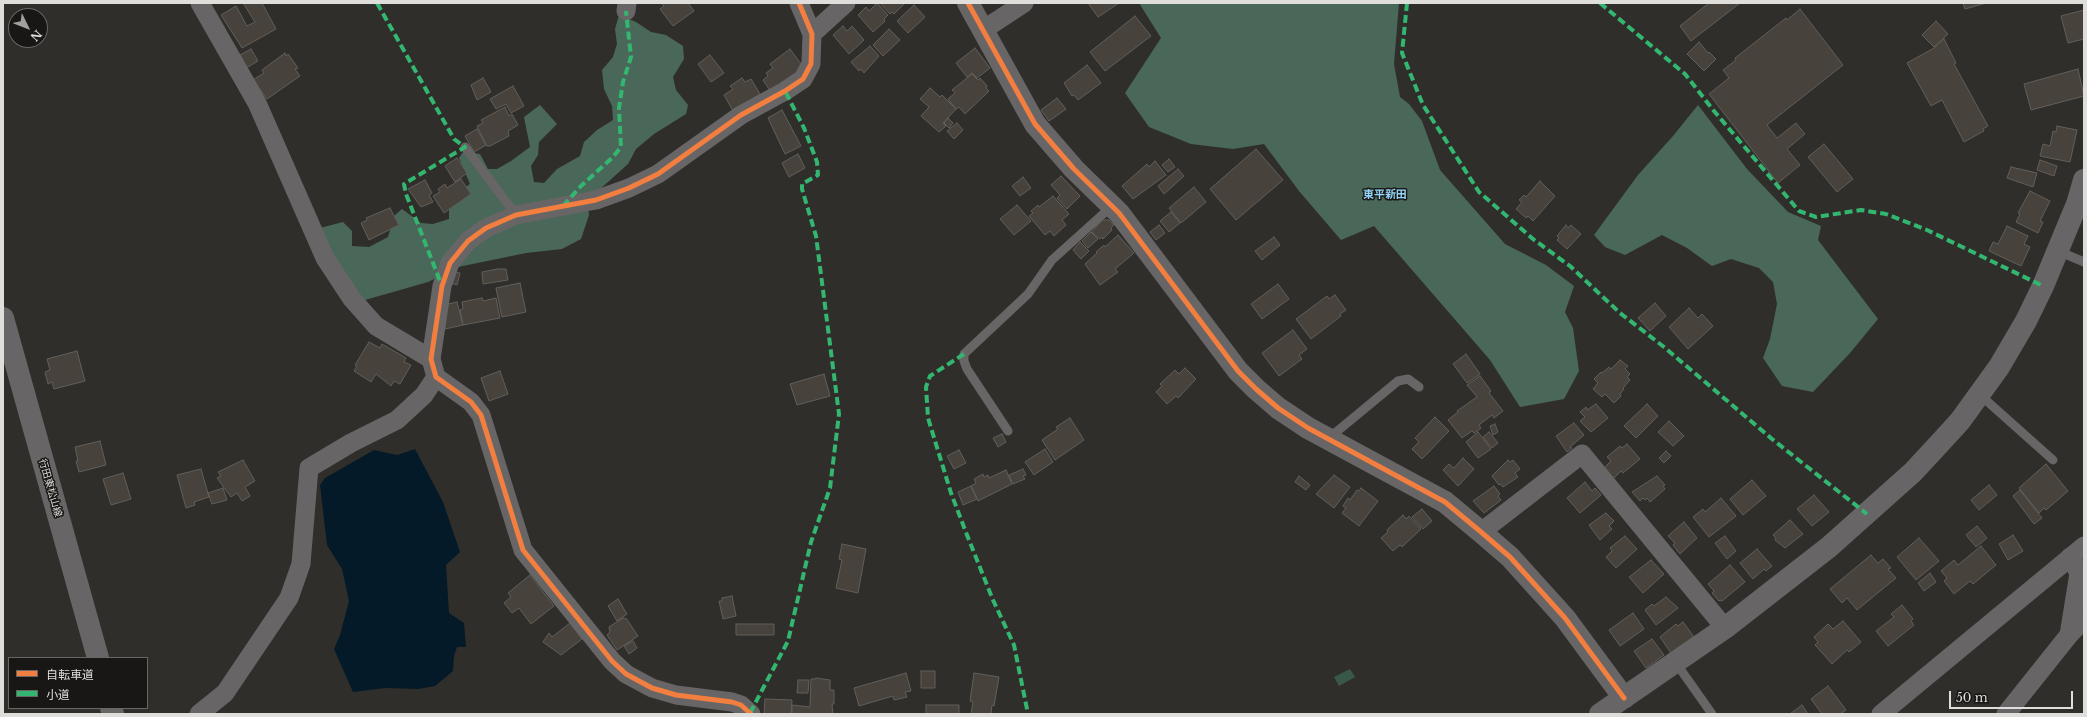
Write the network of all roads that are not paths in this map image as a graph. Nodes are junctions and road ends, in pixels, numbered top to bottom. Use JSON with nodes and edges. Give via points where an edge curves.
{"nodes":[{"id":1,"x":200,"y":3,"type":"edge"},
{"id":2,"x":800,"y":3,"type":"edge"},
{"id":3,"x":846,"y":3,"type":"edge"},
{"id":4,"x":968,"y":3,"type":"edge"},
{"id":5,"x":1024,"y":3,"type":"edge"},
{"id":6,"x":983,"y":30,"type":"junction"},
{"id":7,"x":812,"y":34,"type":"junction"},
{"id":8,"x":465,"y":147,"type":"dead end"},
{"id":9,"x":2084,"y":180,"type":"edge"},
{"id":10,"x":1112,"y":206,"type":"junction"},
{"id":11,"x":516,"y":215,"type":"junction"},
{"id":12,"x":2058,"y":251,"type":"junction"},
{"id":13,"x":2084,"y":262,"type":"edge"},
{"id":14,"x":3,"y":318,"type":"edge"},
{"id":15,"x":431,"y":359,"type":"junction"},
{"id":16,"x":436,"y":377,"type":"junction"},
{"id":17,"x":1419,"y":387,"type":"dead end"},
{"id":18,"x":1979,"y":394,"type":"junction"},
{"id":19,"x":1008,"y":431,"type":"dead end"},
{"id":20,"x":1328,"y":439,"type":"junction"},
{"id":21,"x":2053,"y":460,"type":"dead end"},
{"id":22,"x":1481,"y":532,"type":"junction"},
{"id":23,"x":2077,"y":551,"type":"edge"},
{"id":24,"x":2084,"y":619,"type":"edge"},
{"id":25,"x":1725,"y":628,"type":"junction"},
{"id":26,"x":2069,"y":635,"type":"junction"},
{"id":27,"x":98,"y":657,"type":"edge"},
{"id":28,"x":1676,"y":663,"type":"junction"},
{"id":29,"x":1624,"y":698,"type":"junction"},
{"id":30,"x":1888,"y":712,"type":"edge"},
{"id":31,"x":200,"y":714,"type":"edge"},
{"id":32,"x":751,"y":714,"type":"edge"},
{"id":33,"x":1600,"y":714,"type":"edge"},
{"id":34,"x":1712,"y":714,"type":"edge"},
{"id":35,"x":2006,"y":714,"type":"edge"}],
"edges":[{"from":1,"to":15,"type":"street","via":[[257,102],[325,258],[352,299],[376,326]]},
{"from":2,"to":7,"type":"street"},
{"from":3,"to":7,"type":"street"},
{"from":4,"to":6,"type":"street"},
{"from":5,"to":6,"type":"street"},
{"from":6,"to":10,"type":"street","via":[[1035,124],[1074,169]]},
{"from":7,"to":11,"type":"street","via":[[811,64],[803,79],[741,115],[658,174],[596,200]]},
{"from":8,"to":11,"type":"lane"},
{"from":9,"to":12,"type":"street"},
{"from":10,"to":19,"type":"lane","via":[[1052,260],[1028,294],[964,354],[967,369]]},
{"from":10,"to":20,"type":"street","via":[[1238,371],[1278,408]]},
{"from":11,"to":15,"type":"street","via":[[486,228],[468,241],[450,263],[442,286]]},
{"from":12,"to":13,"type":"lane"},
{"from":12,"to":18,"type":"street","via":[[2026,321],[1999,367]]},
{"from":14,"to":27,"type":"street","name":"行田東松山線"},
{"from":15,"to":16,"type":"street"},
{"from":16,"to":31,"type":"street","via":[[424,395],[397,420],[351,442],[309,468],[301,564],[289,598],[225,693]]},
{"from":16,"to":32,"type":"street","via":[[471,402],[481,415],[523,550],[612,661],[626,674],[652,688],[676,695],[732,702],[741,705]]},
{"from":17,"to":20,"type":"lane","via":[[1408,379],[1398,381]]},
{"from":18,"to":21,"type":"lane"},
{"from":18,"to":25,"type":"street","via":[[1960,420],[1914,472],[1829,547]]},
{"from":20,"to":22,"type":"street","via":[[1445,502]]},
{"from":22,"to":25,"type":"street","via":[[1582,454]]},
{"from":22,"to":29,"type":"street","via":[[1510,557],[1565,618]]},
{"from":23,"to":26,"type":"street","via":[[2079,573]]},
{"from":23,"to":30,"type":"street"},
{"from":24,"to":26,"type":"street"},
{"from":25,"to":28,"type":"street"},
{"from":26,"to":35,"type":"street"},
{"from":28,"to":29,"type":"street"},
{"from":28,"to":34,"type":"lane"},
{"from":29,"to":33,"type":"street"}]}
